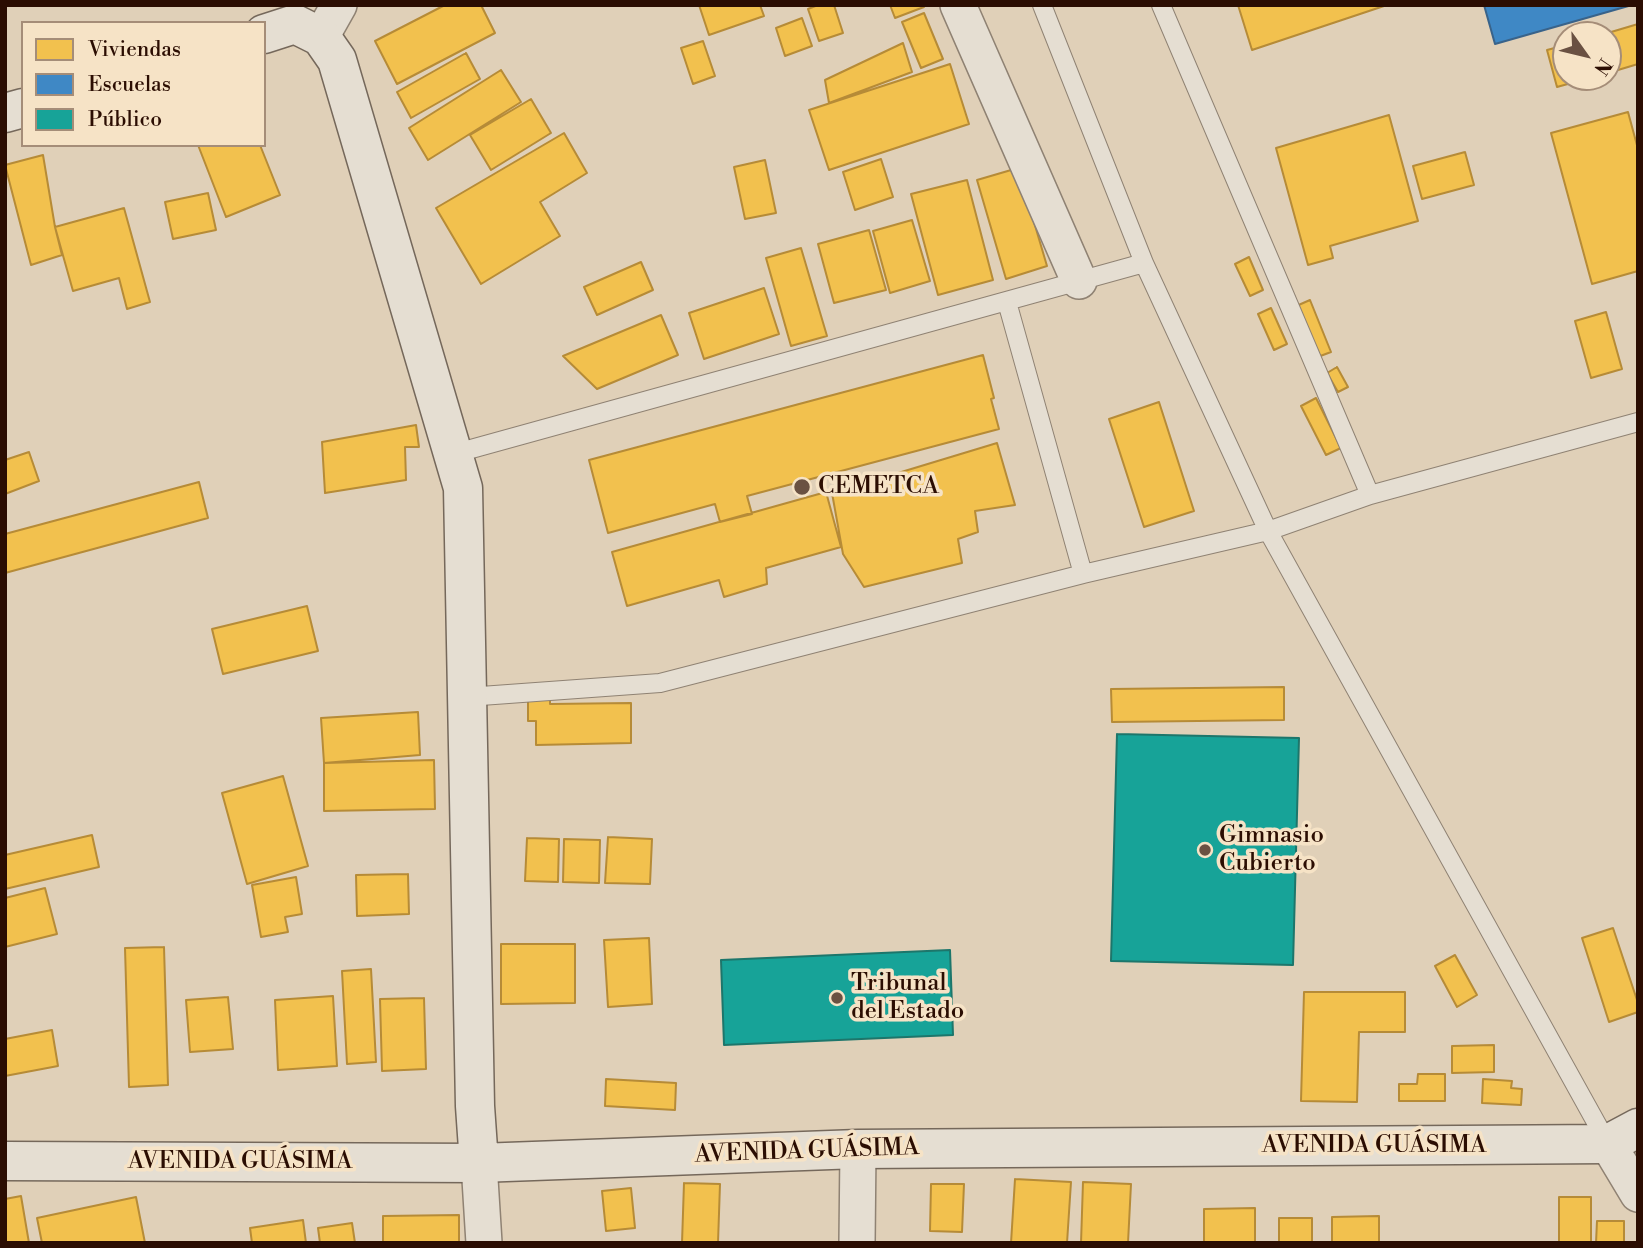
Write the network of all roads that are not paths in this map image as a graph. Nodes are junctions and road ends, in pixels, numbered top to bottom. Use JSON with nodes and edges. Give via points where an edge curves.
{"nodes":[{"id":1,"x":958,"y":5,"type":"edge"},
{"id":2,"x":1042,"y":5,"type":"edge"},
{"id":3,"x":1161,"y":5,"type":"edge"},
{"id":4,"x":330,"y":21,"type":"edge"},
{"id":5,"x":266,"y":33,"type":"edge"},
{"id":6,"x":1144,"y":263,"type":"junction"},
{"id":7,"x":1079,"y":281,"type":"junction"},
{"id":8,"x":1007,"y":302,"type":"junction"},
{"id":9,"x":1638,"y":422,"type":"edge"},
{"id":10,"x":453,"y":454,"type":"junction"},
{"id":11,"x":1370,"y":495,"type":"junction"},
{"id":12,"x":1268,"y":531,"type":"junction"},
{"id":13,"x":1083,"y":574,"type":"junction"},
{"id":14,"x":467,"y":696,"type":"junction"},
{"id":15,"x":1623,"y":1136,"type":"edge"},
{"id":16,"x":859,"y":1149,"type":"junction"},
{"id":17,"x":5,"y":1161,"type":"edge"},
{"id":18,"x":479,"y":1163,"type":"junction"},
{"id":19,"x":1638,"y":1194,"type":"edge"},
{"id":20,"x":484,"y":1243,"type":"edge"},
{"id":21,"x":857,"y":1243,"type":"edge"}],
"edges":[{"from":1,"to":7,"type":"street"},
{"from":2,"to":6,"type":"lane"},
{"from":3,"to":11,"type":"lane"},
{"from":4,"to":5,"type":"main road","via":[[295,24]]},
{"from":4,"to":10,"type":"main road","via":[[337,60]]},
{"from":6,"to":7,"type":"lane"},
{"from":6,"to":12,"type":"lane"},
{"from":7,"to":8,"type":"lane"},
{"from":8,"to":10,"type":"lane"},
{"from":8,"to":13,"type":"lane"},
{"from":9,"to":11,"type":"lane"},
{"from":10,"to":14,"type":"main road","via":[[463,488]]},
{"from":11,"to":12,"type":"lane"},
{"from":12,"to":13,"type":"lane"},
{"from":12,"to":15,"type":"lane"},
{"from":13,"to":14,"type":"lane","via":[[660,683]]},
{"from":14,"to":18,"type":"main road"},
{"from":15,"to":16,"type":"main road","name":"AVENIDA GUÁSIMA"},
{"from":15,"to":19,"type":"street"},
{"from":16,"to":18,"type":"main road","name":"AVENIDA GUÁSIMA"},
{"from":16,"to":21,"type":"street"},
{"from":17,"to":18,"type":"main road","name":"AVENIDA GUÁSIMA"},
{"from":18,"to":20,"type":"street"}]}
